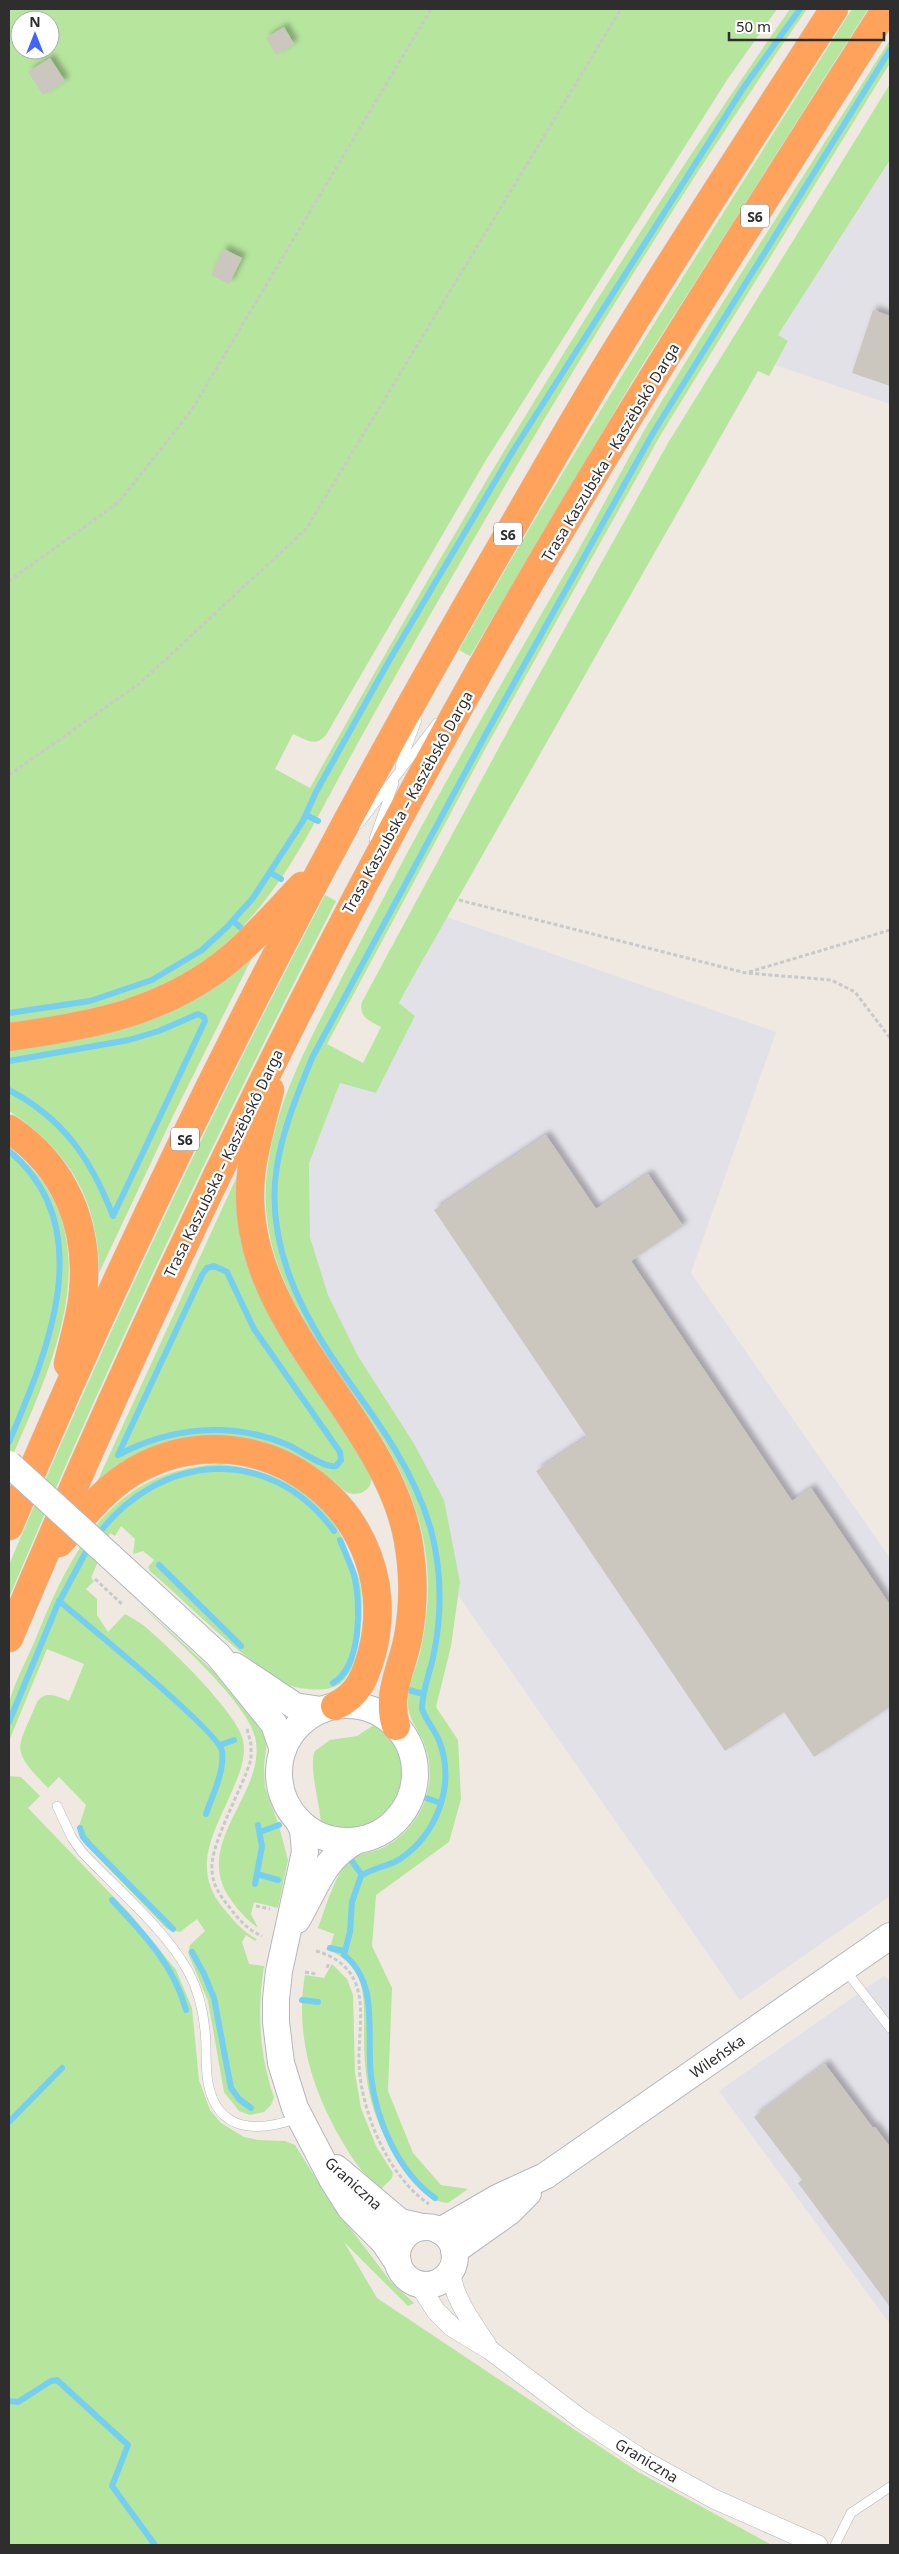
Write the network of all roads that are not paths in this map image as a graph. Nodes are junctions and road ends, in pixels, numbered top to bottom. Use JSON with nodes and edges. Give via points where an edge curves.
{"nodes":[{"id":1,"x":834,"y":9,"type":"edge"},
{"id":2,"x":886,"y":9,"type":"edge"},
{"id":3,"x":445,"y":642,"type":"junction"},
{"id":4,"x":483,"y":664,"type":"junction"},
{"id":5,"x":396,"y":775,"type":"junction"},
{"id":6,"x":324,"y":864,"type":"junction"},
{"id":7,"x":311,"y":888,"type":"junction"},
{"id":8,"x":350,"y":908,"type":"junction"},
{"id":9,"x":9,"y":1037,"type":"edge"},
{"id":10,"x":281,"y":1044,"type":"junction"},
{"id":11,"x":9,"y":1129,"type":"edge"},
{"id":12,"x":56,"y":1418,"type":"junction"},
{"id":13,"x":9,"y":1464,"type":"edge"},
{"id":14,"x":9,"y":1526,"type":"edge"},
{"id":15,"x":40,"y":1564,"type":"junction"},
{"id":16,"x":9,"y":1638,"type":"edge"},
{"id":17,"x":218,"y":1655,"type":"junction"},
{"id":18,"x":328,"y":1708,"type":"junction"},
{"id":19,"x":396,"y":1726,"type":"junction"},
{"id":20,"x":283,"y":1750,"type":"junction"},
{"id":21,"x":57,"y":1806,"type":"dead end"},
{"id":22,"x":298,"y":1820,"type":"junction"},
{"id":23,"x":356,"y":1841,"type":"junction"},
{"id":24,"x":288,"y":1936,"type":"junction"},
{"id":25,"x":890,"y":1936,"type":"edge"},
{"id":26,"x":844,"y":1969,"type":"junction"},
{"id":27,"x":890,"y":2028,"type":"edge"},
{"id":28,"x":300,"y":2118,"type":"junction"},
{"id":29,"x":316,"y":2148,"type":"junction"},
{"id":30,"x":440,"y":2237,"type":"junction"},
{"id":31,"x":398,"y":2263,"type":"junction"},
{"id":32,"x":418,"y":2283,"type":"junction"},
{"id":33,"x":490,"y":2350,"type":"junction"},
{"id":34,"x":890,"y":2487,"type":"edge"},
{"id":35,"x":818,"y":2545,"type":"edge"},
{"id":36,"x":835,"y":2545,"type":"edge"}],
"edges":[{"from":1,"to":3,"type":"highway","number":"S6","via":[[617,348]]},
{"from":2,"to":4,"type":"highway","name":"Trasa Kaszubska – Kaszëbskô Darga","number":"S6","via":[[656,371]]},
{"from":3,"to":5,"type":"lane"},
{"from":3,"to":6,"type":"highway","number":"S6"},
{"from":4,"to":5,"type":"lane"},
{"from":4,"to":8,"type":"highway","name":"Trasa Kaszubska – Kaszëbskô Darga","number":"S6"},
{"from":5,"to":7,"type":"lane"},
{"from":5,"to":8,"type":"lane"},
{"from":6,"to":7,"type":"highway","number":"S6"},
{"from":6,"to":9,"type":"highway","via":[[233,957],[177,995],[107,1020]]},
{"from":7,"to":12,"type":"highway","number":"S6","via":[[192,1124]]},
{"from":8,"to":10,"type":"highway","name":"Trasa Kaszubska – Kaszëbskô Darga","number":"S6"},
{"from":10,"to":15,"type":"highway","name":"Trasa Kaszubska – Kaszëbskô Darga","number":"S6","via":[[166,1279]]},
{"from":10,"to":19,"type":"highway","via":[[251,1176],[253,1230],[267,1283],[283,1316],[368,1442],[401,1512],[408,1539],[413,1591],[407,1640],[392,1700]]},
{"from":11,"to":12,"type":"highway","via":[[25,1139],[46,1160],[63,1184],[75,1210],[82,1239],[83,1296]]},
{"from":12,"to":14,"type":"highway","number":"S6"},
{"from":13,"to":17,"type":"main road","bridge":true},
{"from":15,"to":16,"type":"highway","name":"Trasa Kaszubska – Kaszëbskô Darga","number":"S6"},
{"from":15,"to":18,"type":"highway","via":[[114,1486],[159,1459],[188,1451],[219,1448],[248,1452],[276,1461],[302,1474],[326,1492],[345,1513],[370,1562],[377,1592],[374,1646],[367,1670],[356,1692],[347,1701]]},
{"from":17,"to":18,"type":"main road","via":[[295,1706]]},
{"from":17,"to":20,"type":"main road","via":[[274,1724]]},
{"from":18,"to":19,"type":"main road","via":[[364,1707]]},
{"from":18,"to":20,"type":"main road","via":[[297,1727]]},
{"from":19,"to":23,"type":"main road","via":[[409,1744],[414,1758],[414,1786],[410,1799],[394,1823],[383,1832]]},
{"from":20,"to":22,"type":"main road","via":[[279,1776],[281,1790]]},
{"from":21,"to":28,"type":"lane","via":[[82,1852],[170,1944],[189,1972],[204,2018],[208,2086],[227,2118],[250,2127],[272,2127]]},
{"from":22,"to":23,"type":"main road","via":[[314,1833]]},
{"from":22,"to":24,"type":"main road","name":"Graniczna","via":[[303,1830],[305,1852]]},
{"from":23,"to":24,"type":"main road","name":"Graniczna","via":[[329,1860]]},
{"from":24,"to":28,"type":"main road","name":"Graniczna","via":[[278,1980],[276,2022],[283,2072]]},
{"from":25,"to":26,"type":"main road","name":"Wileńska"},
{"from":26,"to":27,"type":"lane"},
{"from":26,"to":30,"type":"main road","name":"Wileńska","via":[[544,2176],[499,2197]]},
{"from":28,"to":29,"type":"main road","name":"Graniczna"},
{"from":29,"to":30,"type":"main road","name":"Graniczna","via":[[339,2172],[400,2222]]},
{"from":29,"to":31,"type":"main road","name":"Graniczna","via":[[351,2208],[384,2242]]},
{"from":30,"to":31,"type":"main road","via":[[413,2230],[400,2244]]},
{"from":30,"to":32,"type":"main road","via":[[435,2283]]},
{"from":30,"to":33,"type":"street","name":"Graniczna","via":[[453,2291]]},
{"from":31,"to":32,"type":"main road","via":[[402,2272]]},
{"from":32,"to":33,"type":"street","name":"Graniczna","via":[[442,2318]]},
{"from":33,"to":35,"type":"street","name":"Graniczna","via":[[581,2419],[644,2460],[714,2499]]},
{"from":34,"to":36,"type":"lane","via":[[851,2512]]}]}
